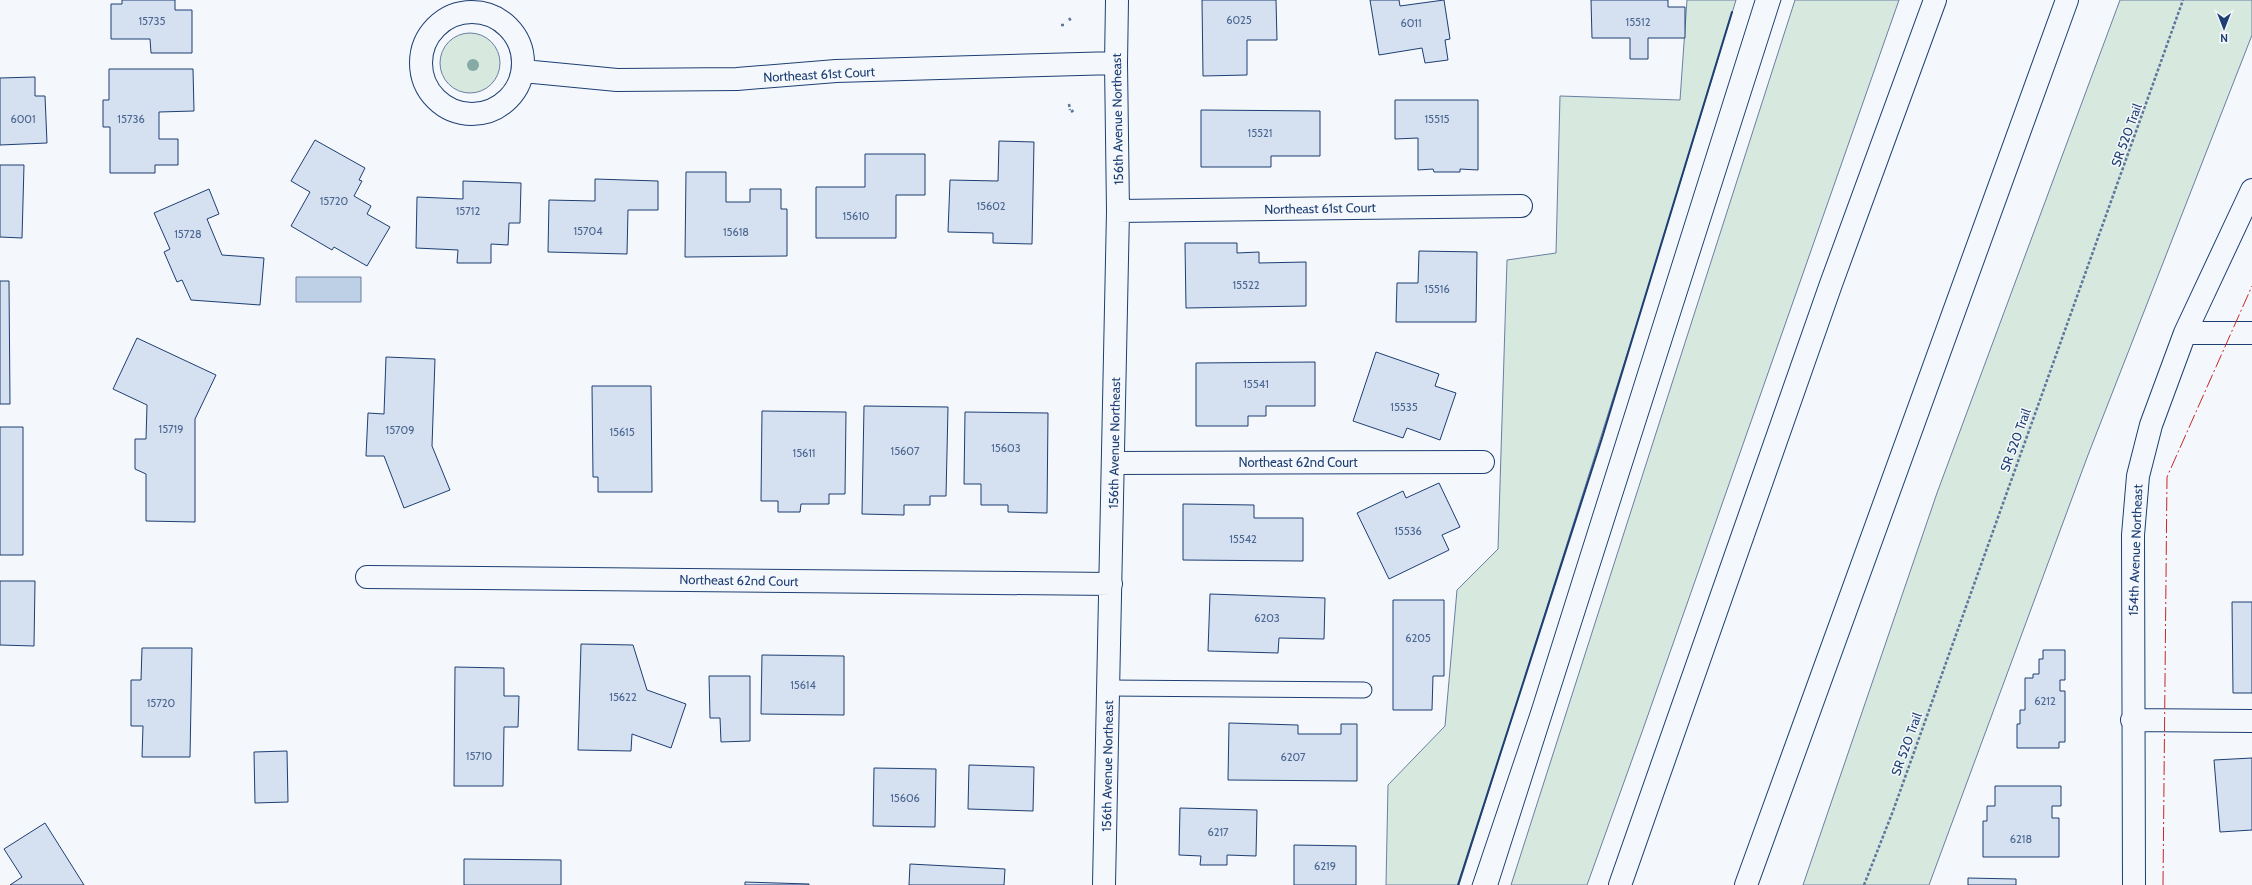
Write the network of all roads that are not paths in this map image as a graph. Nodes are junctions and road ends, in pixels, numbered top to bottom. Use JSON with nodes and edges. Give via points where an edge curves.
{"nodes":[{"id":1,"x":1117,"y":0,"type":"edge"},
{"id":2,"x":1935,"y":0,"type":"edge"},
{"id":3,"x":2067,"y":0,"type":"edge"},
{"id":4,"x":1116,"y":63,"type":"junction"},
{"id":5,"x":523,"y":71,"type":"junction"},
{"id":6,"x":2252,"y":190,"type":"edge"},
{"id":7,"x":1521,"y":206,"type":"dead end"},
{"id":8,"x":1118,"y":211,"type":"junction"},
{"id":9,"x":2185,"y":332,"type":"junction"},
{"id":10,"x":2252,"y":333,"type":"edge"},
{"id":11,"x":1483,"y":462,"type":"dead end"},
{"id":12,"x":1114,"y":463,"type":"junction"},
{"id":13,"x":367,"y":577,"type":"dead end"},
{"id":14,"x":1111,"y":584,"type":"junction"},
{"id":15,"x":1108,"y":688,"type":"junction"},
{"id":16,"x":1364,"y":690,"type":"dead end"},
{"id":17,"x":2132,"y":720,"type":"junction"},
{"id":18,"x":2252,"y":720,"type":"edge"},
{"id":19,"x":1104,"y":885,"type":"edge"},
{"id":20,"x":1620,"y":885,"type":"edge"},
{"id":21,"x":1746,"y":885,"type":"edge"},
{"id":22,"x":2134,"y":885,"type":"edge"}],
"edges":[{"from":1,"to":4,"type":"main road","name":"156th Avenue Northeast"},
{"from":2,"to":20,"type":"main road","via":[[1831,284]]},
{"from":3,"to":21,"type":"main road"},
{"from":4,"to":5,"type":"main road","name":"Northeast 61st Court","via":[[836,71],[737,79],[617,80]]},
{"from":4,"to":8,"type":"main road","name":"156th Avenue Northeast"},
{"from":5,"to":5,"type":"main road","via":[[518,88],[507,101],[492,110],[475,114],[458,113],[442,105],[430,93],[422,77],[420,60],[423,43],[432,29],[445,18],[461,12],[494,16],[508,25],[518,38],[523,54]]},
{"from":6,"to":9,"type":"main road","name":"154th Avenue Northeast"},
{"from":7,"to":8,"type":"main road","name":"Northeast 61st Court"},
{"from":8,"to":12,"type":"main road","name":"156th Avenue Northeast"},
{"from":9,"to":10,"type":"main road"},
{"from":9,"to":17,"type":"main road","name":"154th Avenue Northeast","via":[[2151,424],[2138,476],[2133,535]]},
{"from":11,"to":12,"type":"main road","name":"Northeast 62nd Court"},
{"from":12,"to":14,"type":"main road","name":"156th Avenue Northeast"},
{"from":13,"to":14,"type":"main road","name":"Northeast 62nd Court"},
{"from":14,"to":15,"type":"main road","name":"156th Avenue Northeast"},
{"from":15,"to":16,"type":"lane"},
{"from":15,"to":19,"type":"main road","name":"156th Avenue Northeast"},
{"from":17,"to":18,"type":"main road"},
{"from":17,"to":22,"type":"main road","name":"154th Avenue Northeast"}]}
